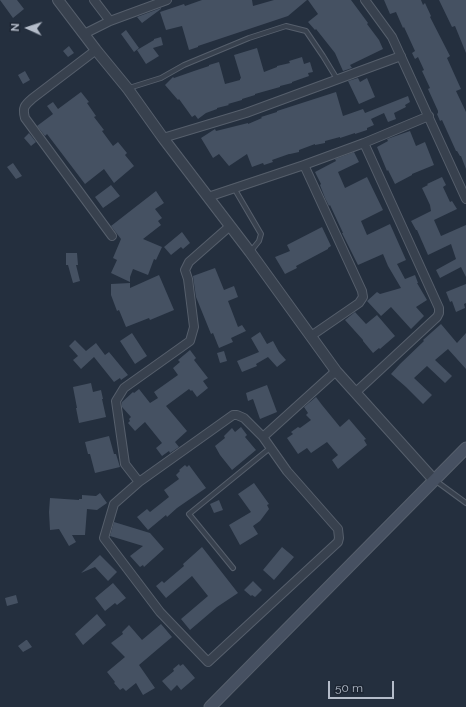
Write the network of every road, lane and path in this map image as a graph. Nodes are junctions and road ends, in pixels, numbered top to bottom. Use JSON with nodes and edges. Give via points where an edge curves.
{"nodes":[{"id":1,"x":58,"y":0,"type":"edge"},
{"id":2,"x":94,"y":0,"type":"edge"},
{"id":3,"x":167,"y":0,"type":"edge"},
{"id":4,"x":366,"y":0,"type":"edge"},
{"id":5,"x":110,"y":21,"type":"junction"},
{"id":6,"x":84,"y":34,"type":"junction"},
{"id":7,"x":96,"y":50,"type":"junction"},
{"id":8,"x":401,"y":56,"type":"junction"},
{"id":9,"x":337,"y":80,"type":"junction"},
{"id":10,"x":128,"y":89,"type":"junction"},
{"id":11,"x":429,"y":116,"type":"junction"},
{"id":12,"x":163,"y":138,"type":"junction"},
{"id":13,"x":364,"y":143,"type":"junction"},
{"id":14,"x":304,"y":165,"type":"junction"},
{"id":15,"x":234,"y":188,"type":"junction"},
{"id":16,"x":208,"y":197,"type":"junction"},
{"id":17,"x":466,"y":199,"type":"edge"},
{"id":18,"x":230,"y":226,"type":"junction"},
{"id":19,"x":112,"y":236,"type":"dead end"},
{"id":20,"x":250,"y":252,"type":"junction"},
{"id":21,"x":310,"y":336,"type":"junction"},
{"id":22,"x":336,"y":371,"type":"junction"},
{"id":23,"x":356,"y":392,"type":"junction"},
{"id":24,"x":263,"y":437,"type":"junction"},
{"id":25,"x":271,"y":447,"type":"junction"},
{"id":26,"x":466,"y":448,"type":"edge"},
{"id":27,"x":434,"y":480,"type":"junction"},
{"id":28,"x":139,"y":482,"type":"junction"},
{"id":29,"x":466,"y":503,"type":"edge"},
{"id":30,"x":233,"y":568,"type":"dead end"},
{"id":31,"x":210,"y":707,"type":"edge"}],
"edges":[{"from":1,"to":6,"type":"street"},
{"from":2,"to":5,"type":"street"},
{"from":3,"to":5,"type":"street"},
{"from":4,"to":8,"type":"street","via":[[392,37]]},
{"from":5,"to":6,"type":"street"},
{"from":6,"to":7,"type":"street"},
{"from":7,"to":10,"type":"street"},
{"from":7,"to":19,"type":"street","via":[[33,98],[23,110],[25,118]]},
{"from":8,"to":9,"type":"street"},
{"from":8,"to":11,"type":"street"},
{"from":9,"to":10,"type":"lane","via":[[306,31],[286,26],[250,38],[184,65],[161,78]]},
{"from":9,"to":12,"type":"street","via":[[246,113]]},
{"from":10,"to":12,"type":"street"},
{"from":11,"to":13,"type":"street"},
{"from":11,"to":17,"type":"street"},
{"from":12,"to":16,"type":"street"},
{"from":13,"to":14,"type":"street"},
{"from":13,"to":23,"type":"street","via":[[439,308],[439,313]]},
{"from":14,"to":15,"type":"street"},
{"from":14,"to":21,"type":"street","via":[[362,291],[359,303]]},
{"from":15,"to":16,"type":"street"},
{"from":15,"to":20,"type":"lane","via":[[261,234]]},
{"from":16,"to":18,"type":"street"},
{"from":18,"to":20,"type":"street"},
{"from":18,"to":28,"type":"street","via":[[189,262],[185,270],[194,327],[190,341],[124,388],[116,401],[125,464]]},
{"from":20,"to":21,"type":"street"},
{"from":21,"to":22,"type":"street"},
{"from":22,"to":23,"type":"street"},
{"from":22,"to":24,"type":"street"},
{"from":23,"to":27,"type":"street"},
{"from":24,"to":25,"type":"street"},
{"from":24,"to":28,"type":"street","via":[[244,418],[233,415]]},
{"from":25,"to":28,"type":"street","via":[[288,471],[338,529],[338,542],[208,662],[160,612],[104,538],[114,504]]},
{"from":25,"to":30,"type":"lane","via":[[189,514]]},
{"from":26,"to":27,"type":"main road"},
{"from":27,"to":29,"type":"lane"},
{"from":27,"to":31,"type":"main road"}]}
